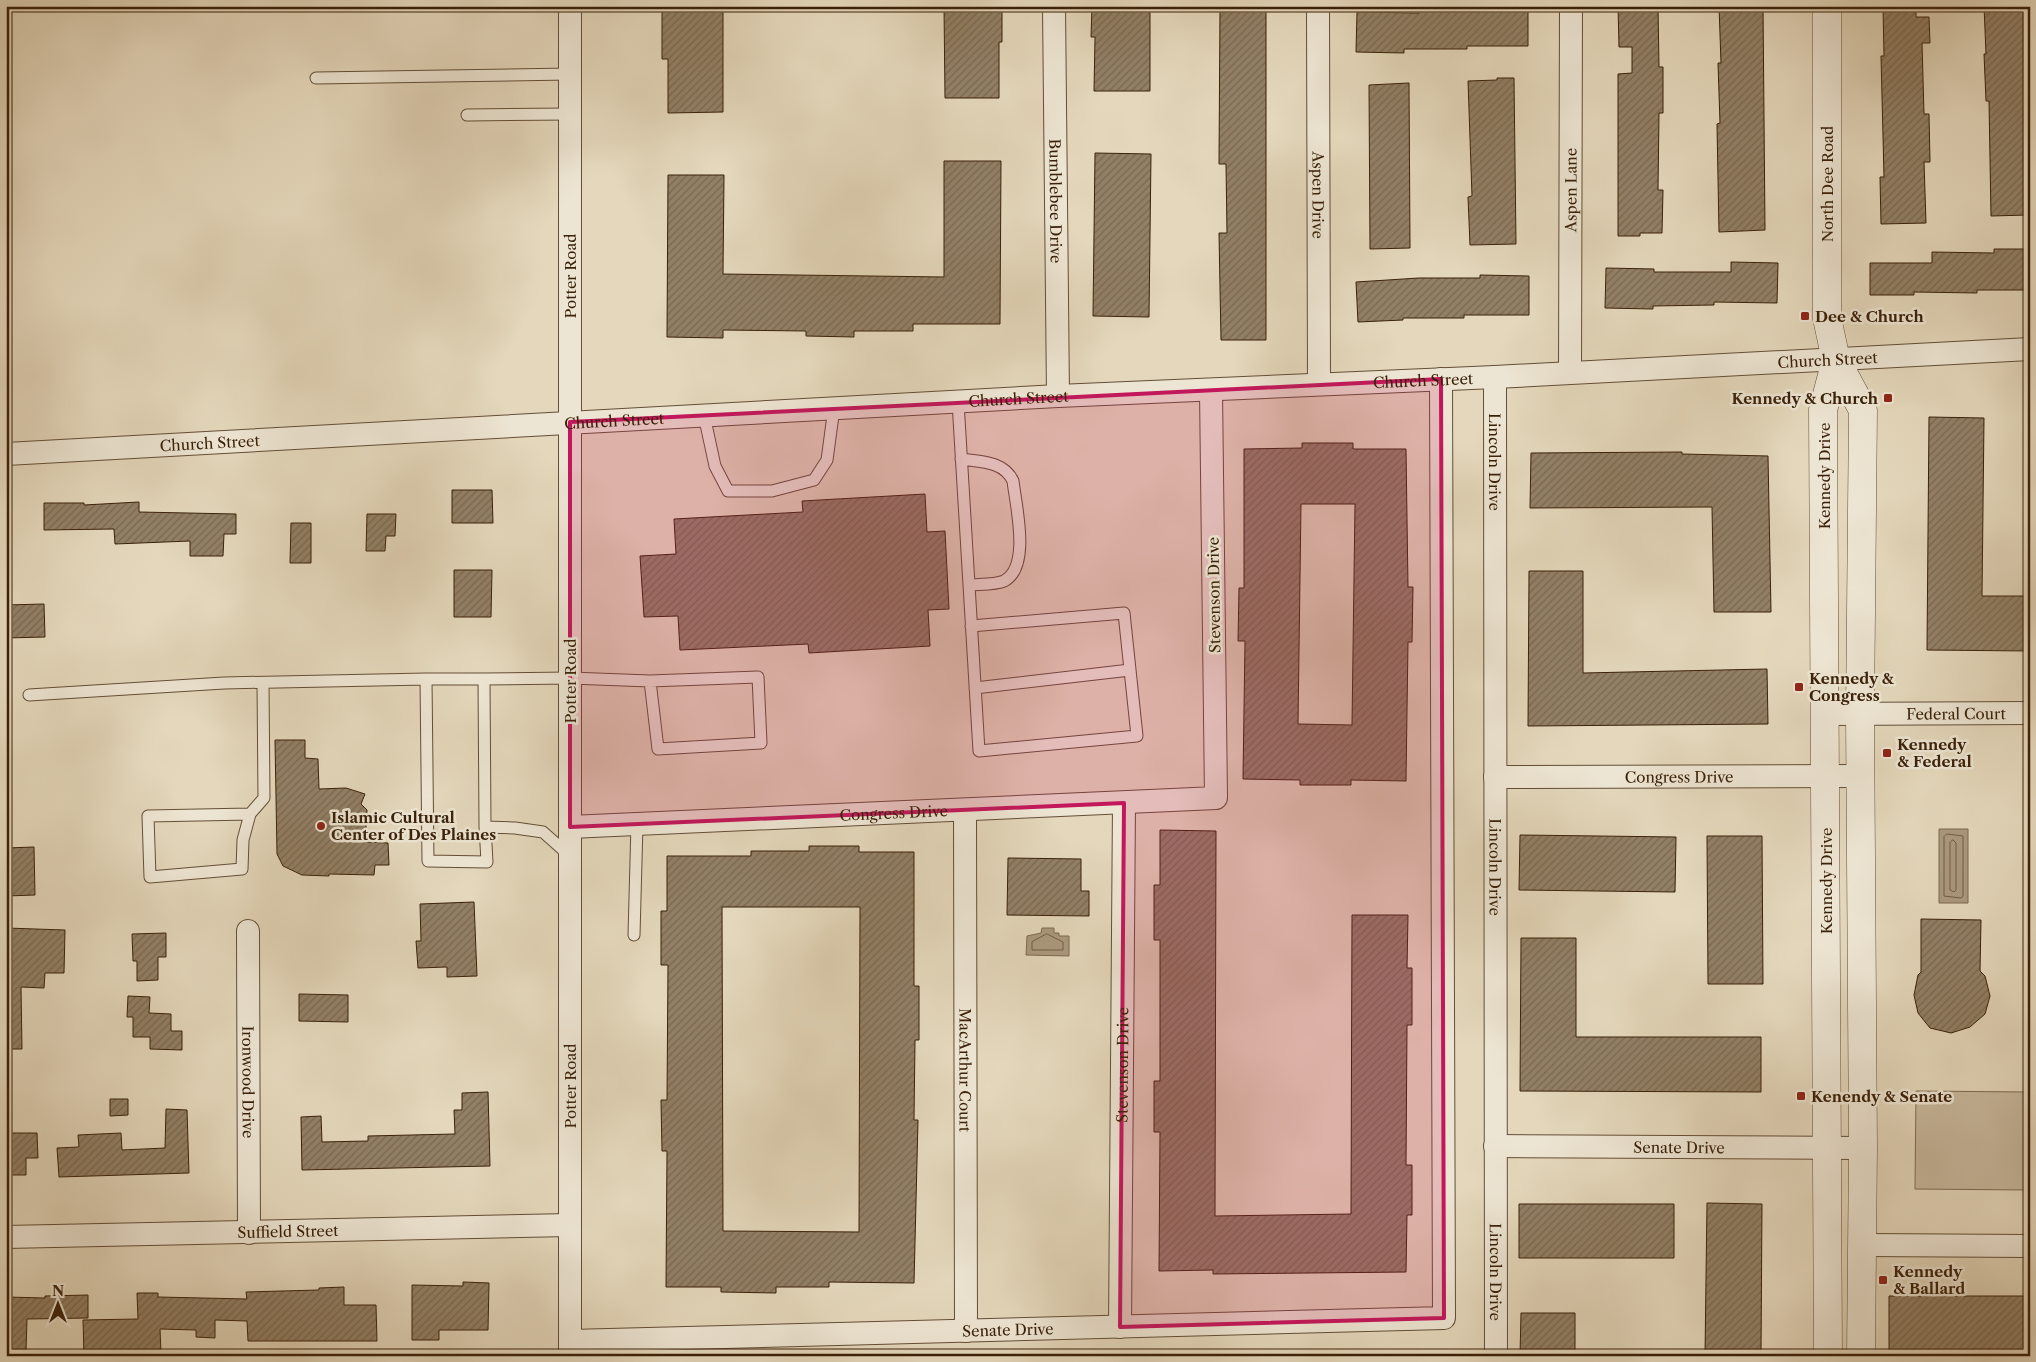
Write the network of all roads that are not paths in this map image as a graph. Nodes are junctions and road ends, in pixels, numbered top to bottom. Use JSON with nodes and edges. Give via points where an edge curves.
{"nodes":[{"id":1,"x":570,"y":6,"type":"edge"},
{"id":2,"x":1054,"y":6,"type":"edge"},
{"id":3,"x":1318,"y":6,"type":"edge"},
{"id":4,"x":1571,"y":6,"type":"edge"},
{"id":5,"x":1827,"y":6,"type":"edge"},
{"id":6,"x":570,"y":74,"type":"junction"},
{"id":7,"x":316,"y":78,"type":"dead end"},
{"id":8,"x":570,"y":114,"type":"junction"},
{"id":9,"x":467,"y":115,"type":"dead end"},
{"id":10,"x":2030,"y":349,"type":"edge"},
{"id":11,"x":1836,"y":360,"type":"junction"},
{"id":12,"x":1570,"y":372,"type":"junction"},
{"id":13,"x":1496,"y":377,"type":"junction"},
{"id":14,"x":1441,"y":379,"type":"junction"},
{"id":15,"x":1319,"y":384,"type":"junction"},
{"id":16,"x":1211,"y":391,"type":"junction"},
{"id":17,"x":1058,"y":396,"type":"junction"},
{"id":18,"x":958,"y":402,"type":"junction"},
{"id":19,"x":834,"y":408,"type":"junction"},
{"id":20,"x":704,"y":416,"type":"junction"},
{"id":21,"x":570,"y":422,"type":"junction"},
{"id":22,"x":6,"y":454,"type":"edge"},
{"id":23,"x":961,"y":459,"type":"junction"},
{"id":24,"x":969,"y":584,"type":"junction"},
{"id":25,"x":971,"y":626,"type":"junction"},
{"id":26,"x":1130,"y":670,"type":"junction"},
{"id":27,"x":570,"y":678,"type":"junction"},
{"id":28,"x":426,"y":679,"type":"junction"},
{"id":29,"x":484,"y":679,"type":"junction"},
{"id":30,"x":263,"y":682,"type":"junction"},
{"id":31,"x":650,"y":682,"type":"junction"},
{"id":32,"x":975,"y":688,"type":"junction"},
{"id":33,"x":29,"y":695,"type":"dead end"},
{"id":34,"x":2030,"y":712,"type":"edge"},
{"id":35,"x":1824,"y":714,"type":"junction"},
{"id":36,"x":1860,"y":714,"type":"junction"},
{"id":37,"x":1825,"y":776,"type":"junction"},
{"id":38,"x":1861,"y":776,"type":"junction"},
{"id":39,"x":1496,"y":777,"type":"junction"},
{"id":40,"x":1216,"y":798,"type":"joint"},
{"id":41,"x":1124,"y":803,"type":"junction"},
{"id":42,"x":965,"y":810,"type":"junction"},
{"id":43,"x":250,"y":814,"type":"junction"},
{"id":44,"x":637,"y":824,"type":"junction"},
{"id":45,"x":570,"y":827,"type":"junction"},
{"id":46,"x":485,"y":828,"type":"junction"},
{"id":47,"x":570,"y":856,"type":"junction"},
{"id":48,"x":248,"y":931,"type":"dead end"},
{"id":49,"x":634,"y":936,"type":"dead end"},
{"id":50,"x":1496,"y":1146,"type":"junction"},
{"id":51,"x":1828,"y":1148,"type":"junction"},
{"id":52,"x":1862,"y":1148,"type":"junction"},
{"id":53,"x":570,"y":1225,"type":"junction"},
{"id":54,"x":249,"y":1233,"type":"junction"},
{"id":55,"x":6,"y":1237,"type":"edge"},
{"id":56,"x":1862,"y":1245,"type":"junction"},
{"id":57,"x":2030,"y":1246,"type":"edge"},
{"id":58,"x":1120,"y":1327,"type":"junction"},
{"id":59,"x":966,"y":1331,"type":"junction"},
{"id":60,"x":570,"y":1348,"type":"edge"},
{"id":61,"x":1496,"y":1356,"type":"edge"},
{"id":62,"x":1828,"y":1356,"type":"edge"},
{"id":63,"x":1861,"y":1356,"type":"edge"}],
"edges":[{"from":1,"to":6,"type":"street","name":"Potter Road"},
{"from":2,"to":17,"type":"street","name":"Bumblebee Drive"},
{"from":3,"to":15,"type":"street","name":"Aspen Drive"},
{"from":4,"to":12,"type":"street","name":"Aspen Lane"},
{"from":5,"to":11,"type":"street","name":"North Dee Road","via":[[1827,318]]},
{"from":6,"to":7,"type":"lane"},
{"from":6,"to":8,"type":"street","name":"Potter Road"},
{"from":8,"to":9,"type":"lane"},
{"from":8,"to":21,"type":"street","name":"Potter Road"},
{"from":10,"to":11,"type":"street","name":"Church Street"},
{"from":11,"to":12,"type":"street","name":"Church Street"},
{"from":11,"to":35,"type":"street","name":"Kennedy Drive","via":[[1823,410]]},
{"from":11,"to":36,"type":"street","via":[[1863,410]]},
{"from":12,"to":13,"type":"street","name":"Church Street"},
{"from":13,"to":14,"type":"street","name":"Church Street"},
{"from":13,"to":39,"type":"street","name":"Lincoln Drive"},
{"from":14,"to":15,"type":"street","name":"Church Street"},
{"from":14,"to":58,"type":"street","name":"Senate Drive","via":[[1444,1318]]},
{"from":15,"to":16,"type":"street","name":"Church Street"},
{"from":16,"to":17,"type":"street","name":"Church Street"},
{"from":16,"to":40,"type":"street","name":"Stevenson Drive"},
{"from":17,"to":18,"type":"street","name":"Church Street"},
{"from":18,"to":19,"type":"street","name":"Church Street"},
{"from":18,"to":23,"type":"lane"},
{"from":19,"to":20,"type":"street","name":"Church Street"},
{"from":19,"to":20,"type":"lane","via":[[827,460],[814,480],[772,491],[728,491],[715,466]]},
{"from":20,"to":21,"type":"street","name":"Church Street"},
{"from":21,"to":22,"type":"street","name":"Church Street"},
{"from":21,"to":27,"type":"street","name":"Potter Road"},
{"from":23,"to":24,"type":"lane"},
{"from":23,"to":24,"type":"lane","via":[[999,465],[1009,471],[1014,481],[1020,547],[1018,564],[1012,575],[1002,582]]},
{"from":24,"to":25,"type":"lane"},
{"from":25,"to":26,"type":"lane","via":[[1124,613]]},
{"from":25,"to":32,"type":"lane"},
{"from":26,"to":32,"type":"lane"},
{"from":26,"to":32,"type":"lane","via":[[1137,736],[979,750]]},
{"from":27,"to":29,"type":"lane"},
{"from":27,"to":31,"type":"lane"},
{"from":27,"to":45,"type":"street","name":"Potter Road"},
{"from":28,"to":29,"type":"lane"},
{"from":28,"to":30,"type":"lane"},
{"from":28,"to":46,"type":"lane","via":[[428,861],[487,862]]},
{"from":29,"to":46,"type":"lane"},
{"from":30,"to":33,"type":"lane"},
{"from":30,"to":43,"type":"lane","via":[[264,798]]},
{"from":31,"to":31,"type":"lane","via":[[758,677],[761,743],[658,749]]},
{"from":34,"to":36,"type":"street","name":"Federal Court"},
{"from":35,"to":36,"type":"street","name":"Federal Court"},
{"from":35,"to":37,"type":"street","name":"Kennedy Drive"},
{"from":36,"to":38,"type":"street"},
{"from":37,"to":38,"type":"street","name":"Congress Drive"},
{"from":37,"to":39,"type":"street","name":"Congress Drive"},
{"from":37,"to":51,"type":"street","name":"Kennedy Drive"},
{"from":38,"to":52,"type":"street"},
{"from":39,"to":50,"type":"street","name":"Lincoln Drive"},
{"from":40,"to":41,"type":"street","name":"Congress Drive"},
{"from":41,"to":42,"type":"street","name":"Congress Drive"},
{"from":41,"to":58,"type":"street","name":"Stevenson Drive"},
{"from":42,"to":44,"type":"street","name":"Congress Drive"},
{"from":42,"to":59,"type":"street","name":"MacArthur Court"},
{"from":43,"to":43,"type":"lane","via":[[148,816],[150,878],[242,869],[243,840]]},
{"from":44,"to":45,"type":"street","name":"Congress Drive"},
{"from":44,"to":49,"type":"lane"},
{"from":45,"to":47,"type":"street","name":"Potter Road"},
{"from":46,"to":47,"type":"lane","via":[[543,832]]},
{"from":47,"to":53,"type":"street","name":"Potter Road"},
{"from":48,"to":54,"type":"street","name":"Ironwood Drive"},
{"from":50,"to":51,"type":"street","name":"Senate Drive"},
{"from":50,"to":61,"type":"street","name":"Lincoln Drive"},
{"from":51,"to":52,"type":"street","name":"Senate Drive"},
{"from":51,"to":62,"type":"street","name":"Kennedy Drive"},
{"from":52,"to":56,"type":"street"},
{"from":53,"to":54,"type":"street","name":"Suffield Street"},
{"from":53,"to":60,"type":"street","name":"Potter Road"},
{"from":54,"to":55,"type":"street","name":"Suffield Street"},
{"from":56,"to":57,"type":"street"},
{"from":56,"to":63,"type":"street"},
{"from":58,"to":59,"type":"street","name":"Senate Drive"},
{"from":59,"to":60,"type":"street","name":"Senate Drive"}]}
